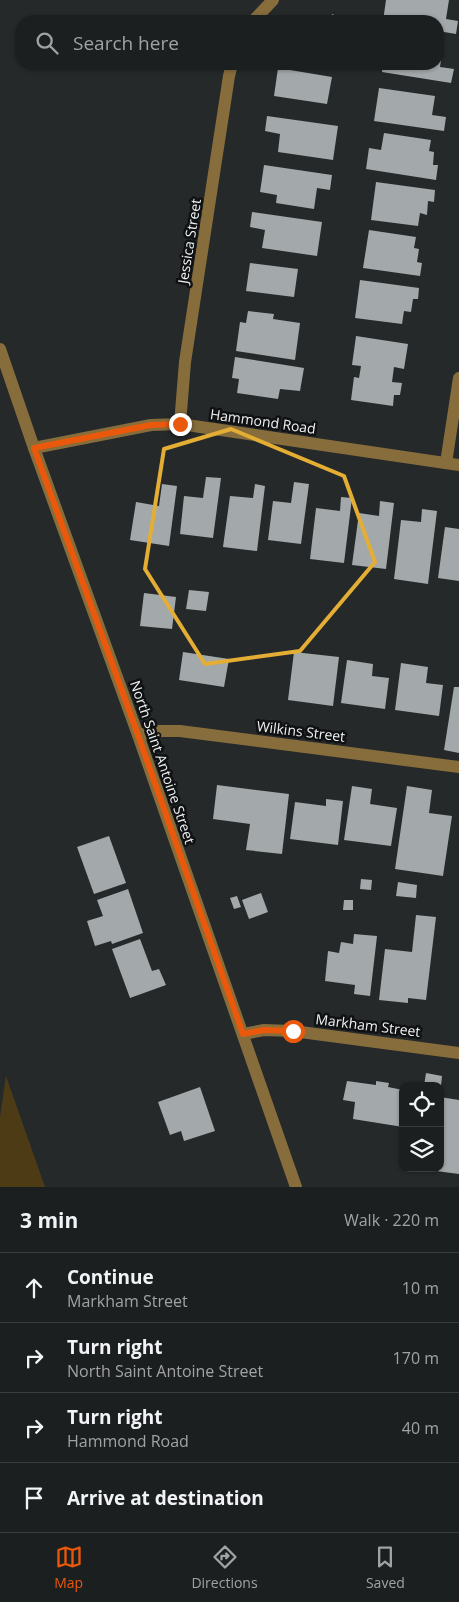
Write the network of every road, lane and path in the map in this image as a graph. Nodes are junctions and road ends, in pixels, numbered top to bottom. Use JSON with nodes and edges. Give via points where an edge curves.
{"nodes":[{"id":1,"x":273,"y":0,"type":"edge"},
{"id":2,"x":259,"y":15,"type":"edge"},
{"id":3,"x":230,"y":70,"type":"edge"},
{"id":4,"x":0,"y":349,"type":"edge"},
{"id":5,"x":459,"y":378,"type":"edge"},
{"id":6,"x":180,"y":424,"type":"junction"},
{"id":7,"x":34,"y":448,"type":"junction"},
{"id":8,"x":453,"y":464,"type":"edge"},
{"id":9,"x":138,"y":735,"type":"junction"},
{"id":10,"x":459,"y":767,"type":"edge"},
{"id":11,"x":243,"y":1034,"type":"junction"},
{"id":12,"x":459,"y":1053,"type":"edge"},
{"id":13,"x":296,"y":1187,"type":"edge"}],
"edges":[{"from":1,"to":2,"type":"street"},
{"from":3,"to":6,"type":"street","name":"Jessica Street","via":[[185,362]]},
{"from":4,"to":7,"type":"street","name":"North Saint Antoine Street"},
{"from":5,"to":8,"type":"street"},
{"from":6,"to":7,"type":"street","name":"Hammond Road","via":[[151,425]]},
{"from":6,"to":8,"type":"street","name":"Hammond Road"},
{"from":7,"to":9,"type":"street","name":"North Saint Antoine Street"},
{"from":9,"to":10,"type":"street","name":"Wilkins Street","via":[[180,731]]},
{"from":9,"to":11,"type":"street","name":"North Saint Antoine Street"},
{"from":11,"to":12,"type":"street","name":"Markham Street","via":[[264,1030],[293,1031]]},
{"from":11,"to":13,"type":"street","name":"North Saint Antoine Street"}]}
